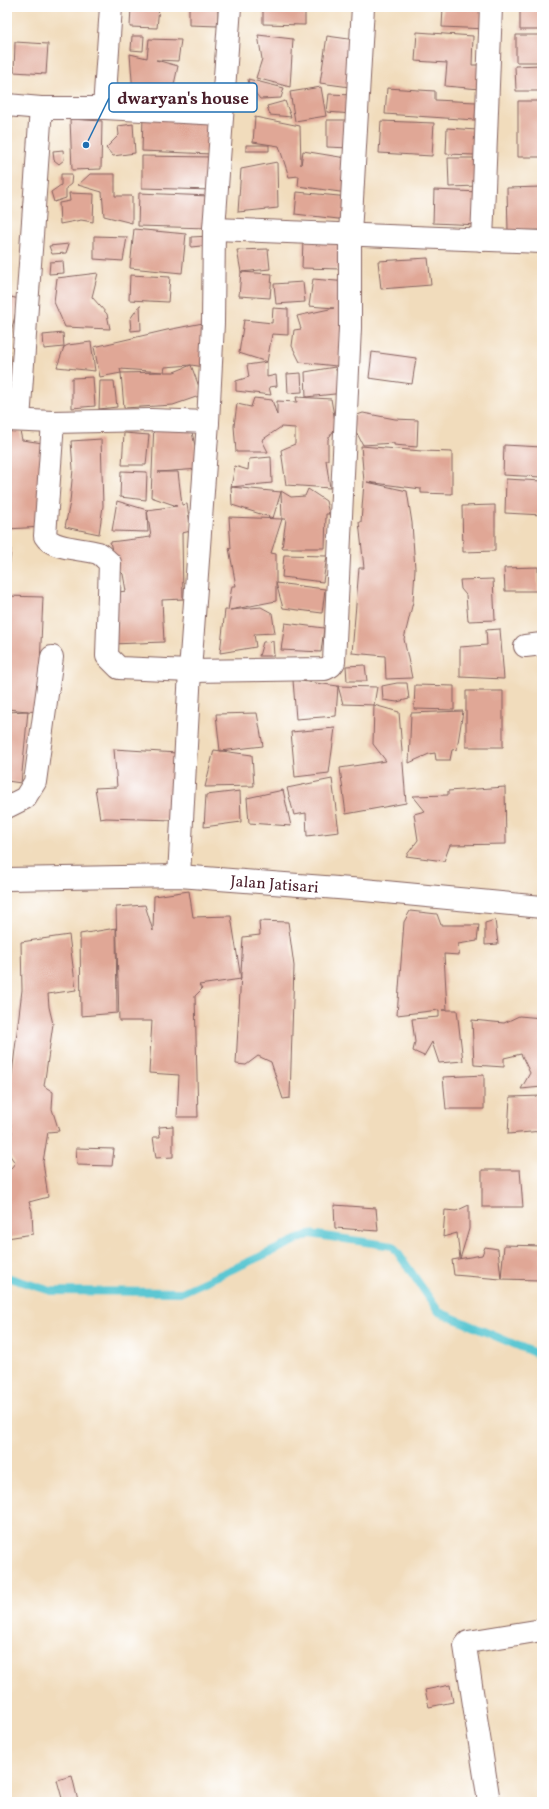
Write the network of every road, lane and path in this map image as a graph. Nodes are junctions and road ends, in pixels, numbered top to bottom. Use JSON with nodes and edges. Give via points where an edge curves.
{"nodes":[{"id":1,"x":111,"y":7,"type":"edge"},
{"id":2,"x":230,"y":7,"type":"edge"},
{"id":3,"x":363,"y":7,"type":"edge"},
{"id":4,"x":491,"y":7,"type":"edge"},
{"id":5,"x":7,"y":105,"type":"edge"},
{"id":6,"x":41,"y":108,"type":"junction"},
{"id":7,"x":104,"y":108,"type":"junction"},
{"id":8,"x":222,"y":114,"type":"junction"},
{"id":9,"x":214,"y":229,"type":"junction"},
{"id":10,"x":350,"y":234,"type":"junction"},
{"id":11,"x":482,"y":240,"type":"junction"},
{"id":12,"x":542,"y":242,"type":"edge"},
{"id":13,"x":13,"y":420,"type":"edge"},
{"id":14,"x":52,"y":422,"type":"junction"},
{"id":15,"x":208,"y":422,"type":"junction"},
{"id":16,"x":52,"y":657,"type":"dead end"},
{"id":17,"x":190,"y":671,"type":"junction"},
{"id":18,"x":7,"y":807,"type":"edge"},
{"id":19,"x":179,"y":876,"type":"junction"},
{"id":20,"x":7,"y":879,"type":"edge"},
{"id":21,"x":7,"y":882,"type":"edge"},
{"id":22,"x":542,"y":907,"type":"edge"},
{"id":23,"x":542,"y":1630,"type":"edge"},
{"id":24,"x":489,"y":1802,"type":"edge"}],
"edges":[{"from":1,"to":7,"type":"street"},
{"from":2,"to":8,"type":"street"},
{"from":3,"to":10,"type":"street"},
{"from":4,"to":11,"type":"street"},
{"from":5,"to":6,"type":"street"},
{"from":6,"to":7,"type":"street"},
{"from":6,"to":13,"type":"street"},
{"from":7,"to":8,"type":"street"},
{"from":8,"to":9,"type":"street"},
{"from":9,"to":10,"type":"street"},
{"from":9,"to":15,"type":"street"},
{"from":10,"to":11,"type":"street"},
{"from":10,"to":17,"type":"street","via":[[350,328],[334,662],[325,669]]},
{"from":11,"to":12,"type":"street"},
{"from":13,"to":14,"type":"street"},
{"from":14,"to":15,"type":"street"},
{"from":14,"to":17,"type":"street","via":[[45,536],[48,541],[55,544],[99,554],[110,563],[107,656],[119,668]]},
{"from":15,"to":17,"type":"street"},
{"from":16,"to":18,"type":"street","via":[[35,782],[25,798]]},
{"from":17,"to":19,"type":"street"},
{"from":19,"to":20,"type":"street","name":"Jalan Jatisari"},
{"from":19,"to":22,"type":"street","name":"Jalan Jatisari"},
{"from":20,"to":21,"type":"street"},
{"from":23,"to":24,"type":"street","via":[[468,1642],[465,1646]]}]}
